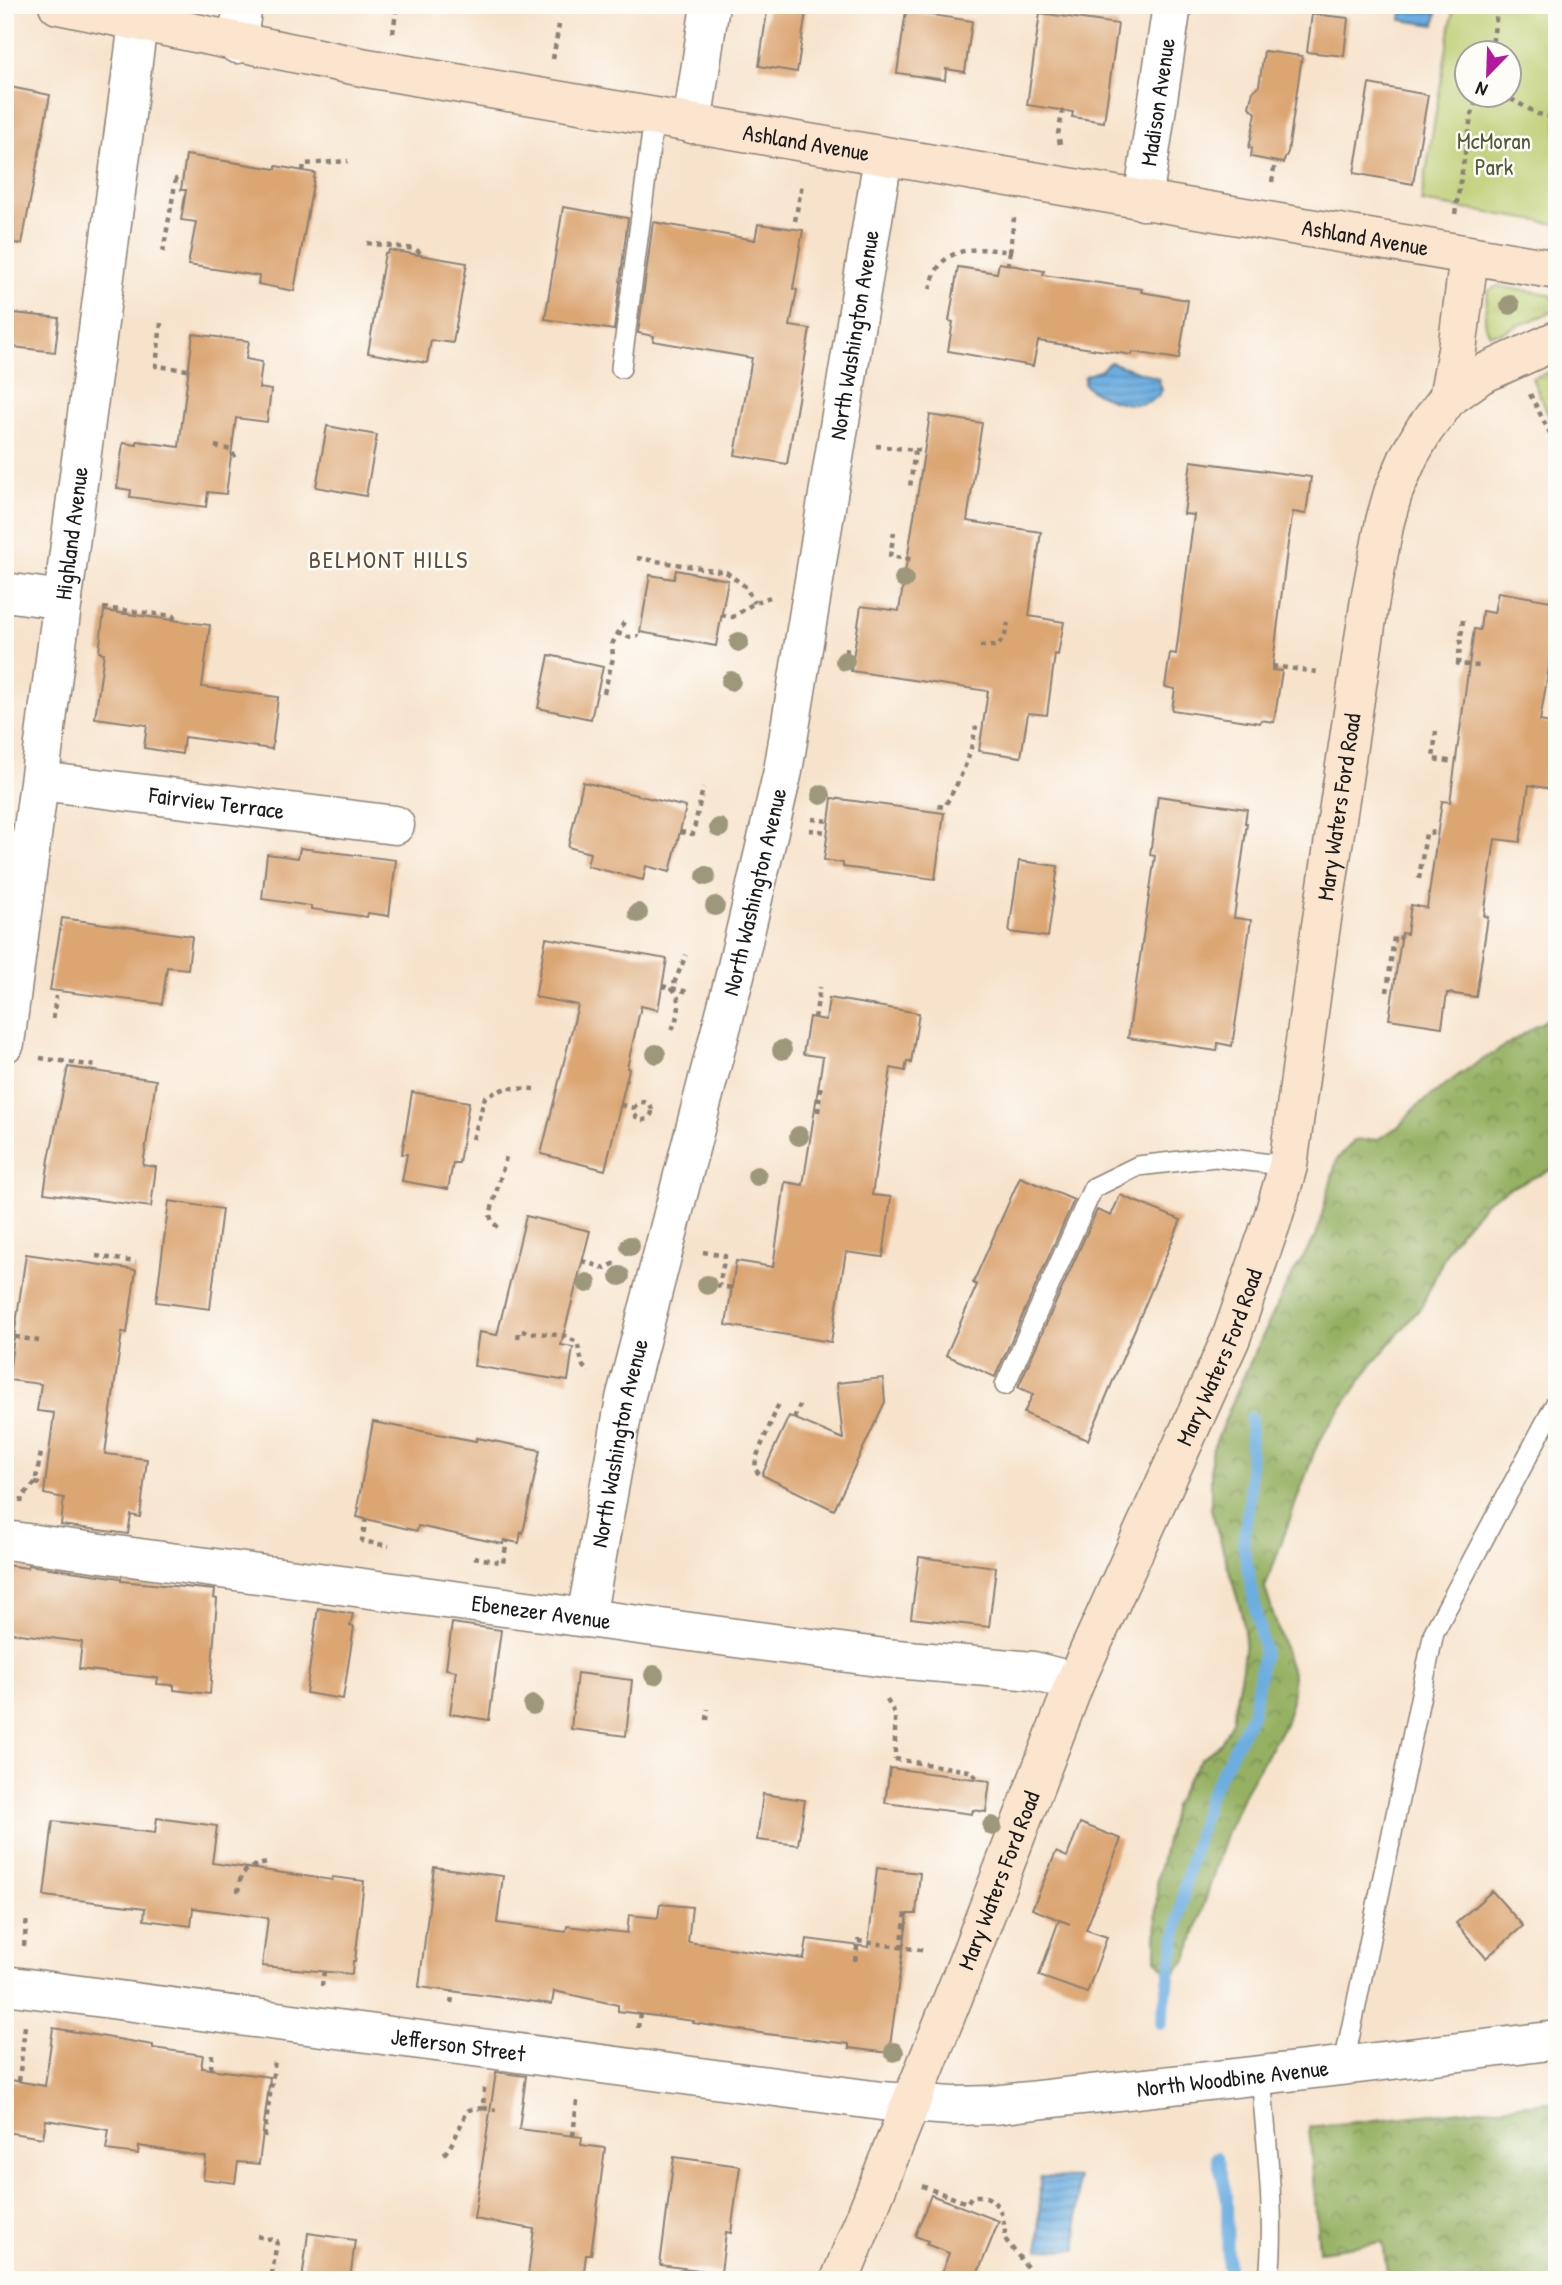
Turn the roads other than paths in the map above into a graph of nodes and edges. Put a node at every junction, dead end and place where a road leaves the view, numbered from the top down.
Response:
1 (58, 5) edge
2 (243, 5) edge
3 (710, 5) edge
4 (1172, 5) edge
5 (138, 23) junction
6 (237, 44) junction
7 (654, 117) junction
8 (692, 124) junction
9 (883, 157) junction
10 (1143, 201) junction
11 (1469, 256) junction
12 (1557, 270) edge
13 (1557, 340) edge
14 (621, 368) dead end
15 (1448, 398) junction
16 (5, 592) edge
17 (77, 603) junction
18 (40, 781) junction
19 (395, 825) dead end
20 (19, 1050) edge
21 (1288, 1166) junction
22 (1005, 1385) dead end
23 (1557, 1401) edge
24 (12, 1525) edge
25 (586, 1618) junction
26 (1075, 1682) junction
27 (14, 1971) edge
28 (1557, 2040) edge
29 (1343, 2068) junction
30 (1261, 2074) junction
31 (909, 2104) junction
32 (840, 2280) edge
33 (1269, 2280) edge

1 - 5 street, Ashland Avenue
2 - 6 street
3 - 8 street
4 - 10 street, Madison Avenue
5 - 6 street, Ashland Avenue
5 - 17 street, Highland Avenue
6 - 7 street, Ashland Avenue
7 - 8 street, Ashland Avenue
7 - 14 lane
8 - 9 street, Ashland Avenue
9 - 10 street, Ashland Avenue
9 - 25 street, North Washington Avenue
10 - 11 street, Ashland Avenue
11 - 12 street, Ashland Avenue
11 - 15 street, Mary Waters Ford Road
13 - 15 street, Mary Waters Ford Road
15 - 21 street, Mary Waters Ford Road
16 - 17 street
17 - 18 street, Highland Avenue
18 - 19 street, Fairview Terrace
18 - 20 street, Highland Avenue
21 - 22 lane
21 - 26 street, Mary Waters Ford Road
23 - 29 lane
24 - 25 street, Ebenezer Avenue
25 - 26 street, Ebenezer Avenue
26 - 31 street, Mary Waters Ford Road
27 - 31 street, Jefferson Street
28 - 29 street, North Woodbine Avenue
29 - 30 street, North Woodbine Avenue
30 - 31 street, North Woodbine Avenue
30 - 33 lane
31 - 32 street, Mary Waters Ford Road

